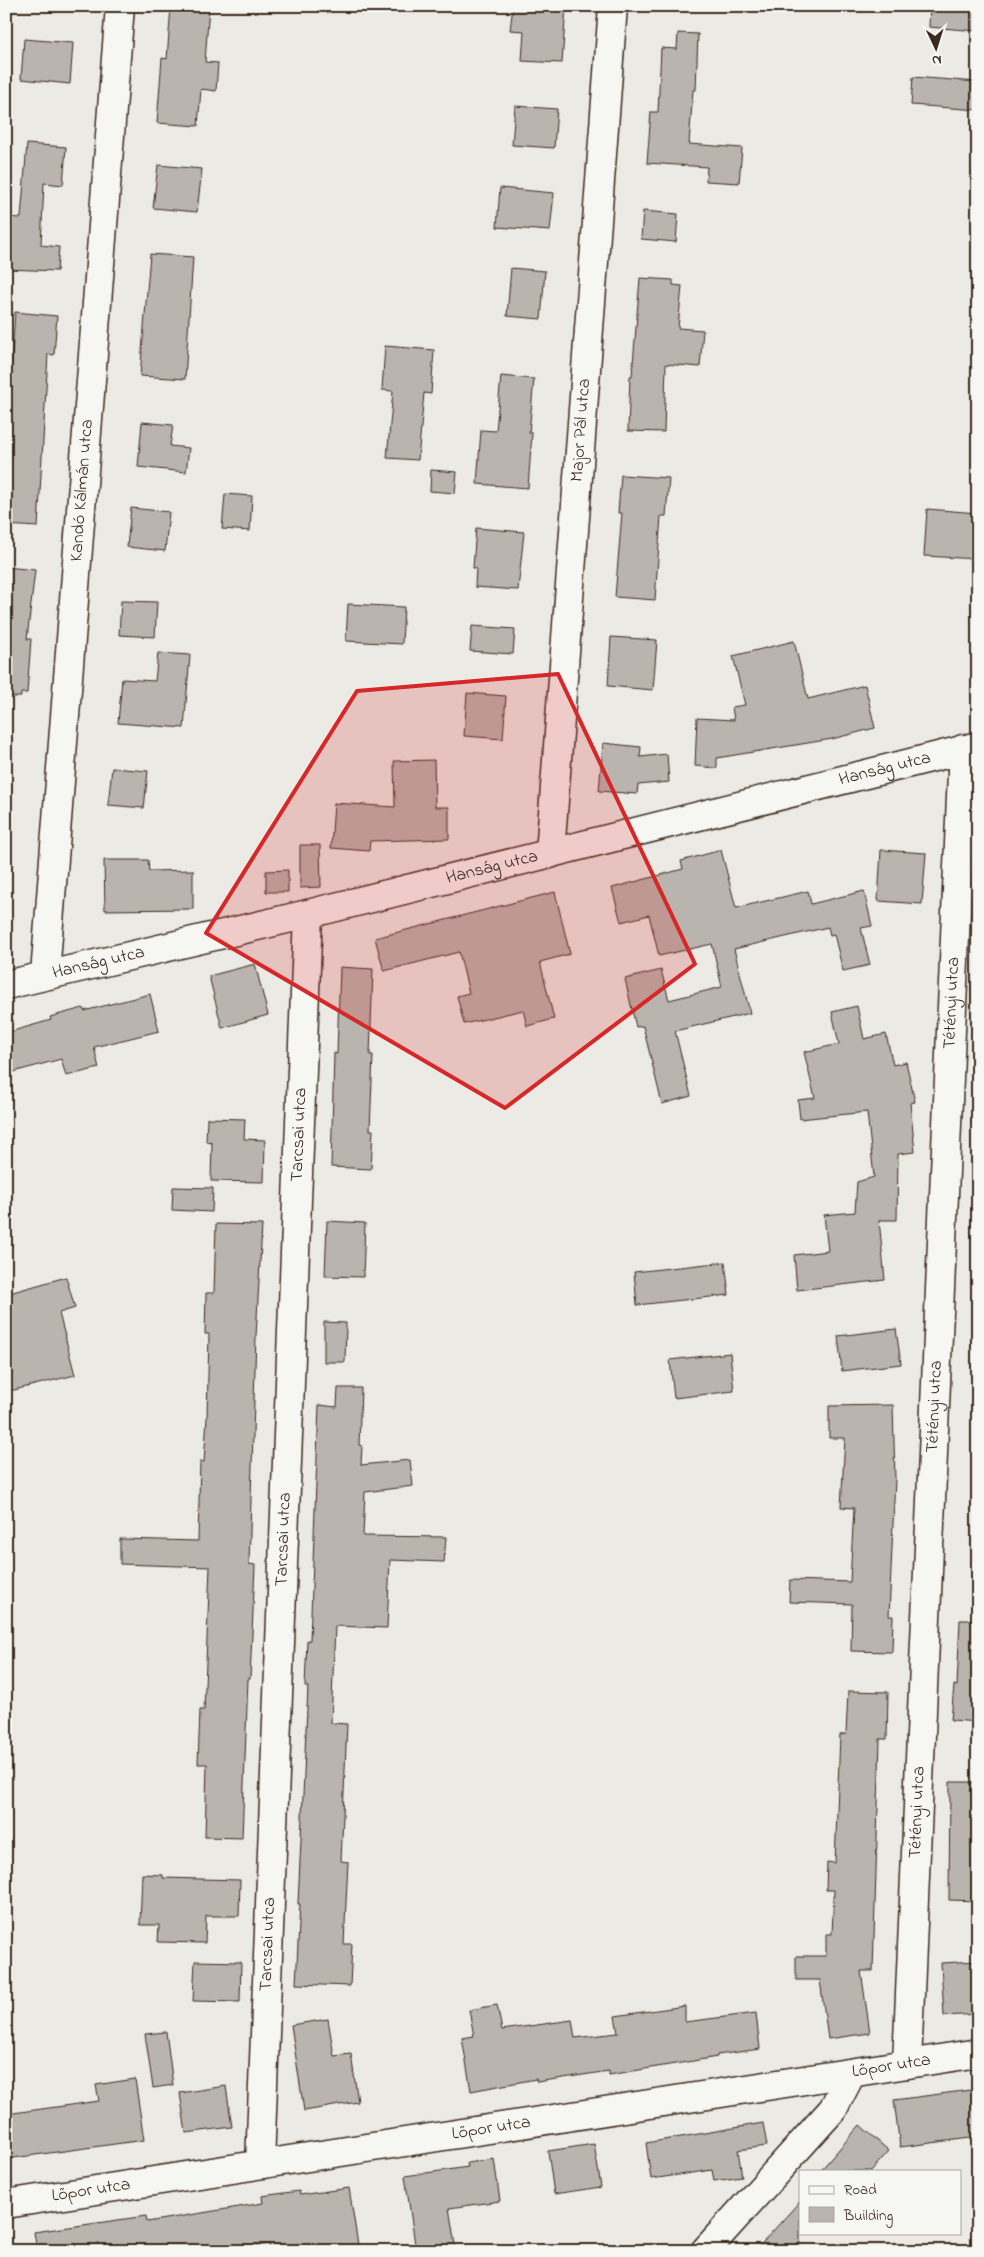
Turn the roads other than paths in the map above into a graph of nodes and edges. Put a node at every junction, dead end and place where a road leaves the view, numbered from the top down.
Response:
1 (120, 6) edge
2 (613, 6) edge
3 (970, 747) edge
4 (550, 854) junction
5 (308, 914) junction
6 (45, 975) junction
7 (6, 985) edge
8 (978, 2054) edge
9 (907, 2064) junction
10 (851, 2074) junction
11 (260, 2164) junction
12 (6, 2204) edge
13 (705, 2251) edge

1 - 6 street, Kandó Kálmán utca
2 - 4 street, Major Pál utca
3 - 4 street, Hanság utca
3 - 9 street, Tétényi utca
4 - 5 street, Hanság utca
5 - 6 street, Hanság utca
5 - 11 street, Tarcsai utca
6 - 7 street, Hanság utca
8 - 9 street, Lőpor utca
9 - 10 street, Lőpor utca
10 - 11 street, Lőpor utca
10 - 13 street
11 - 12 street, Lőpor utca

